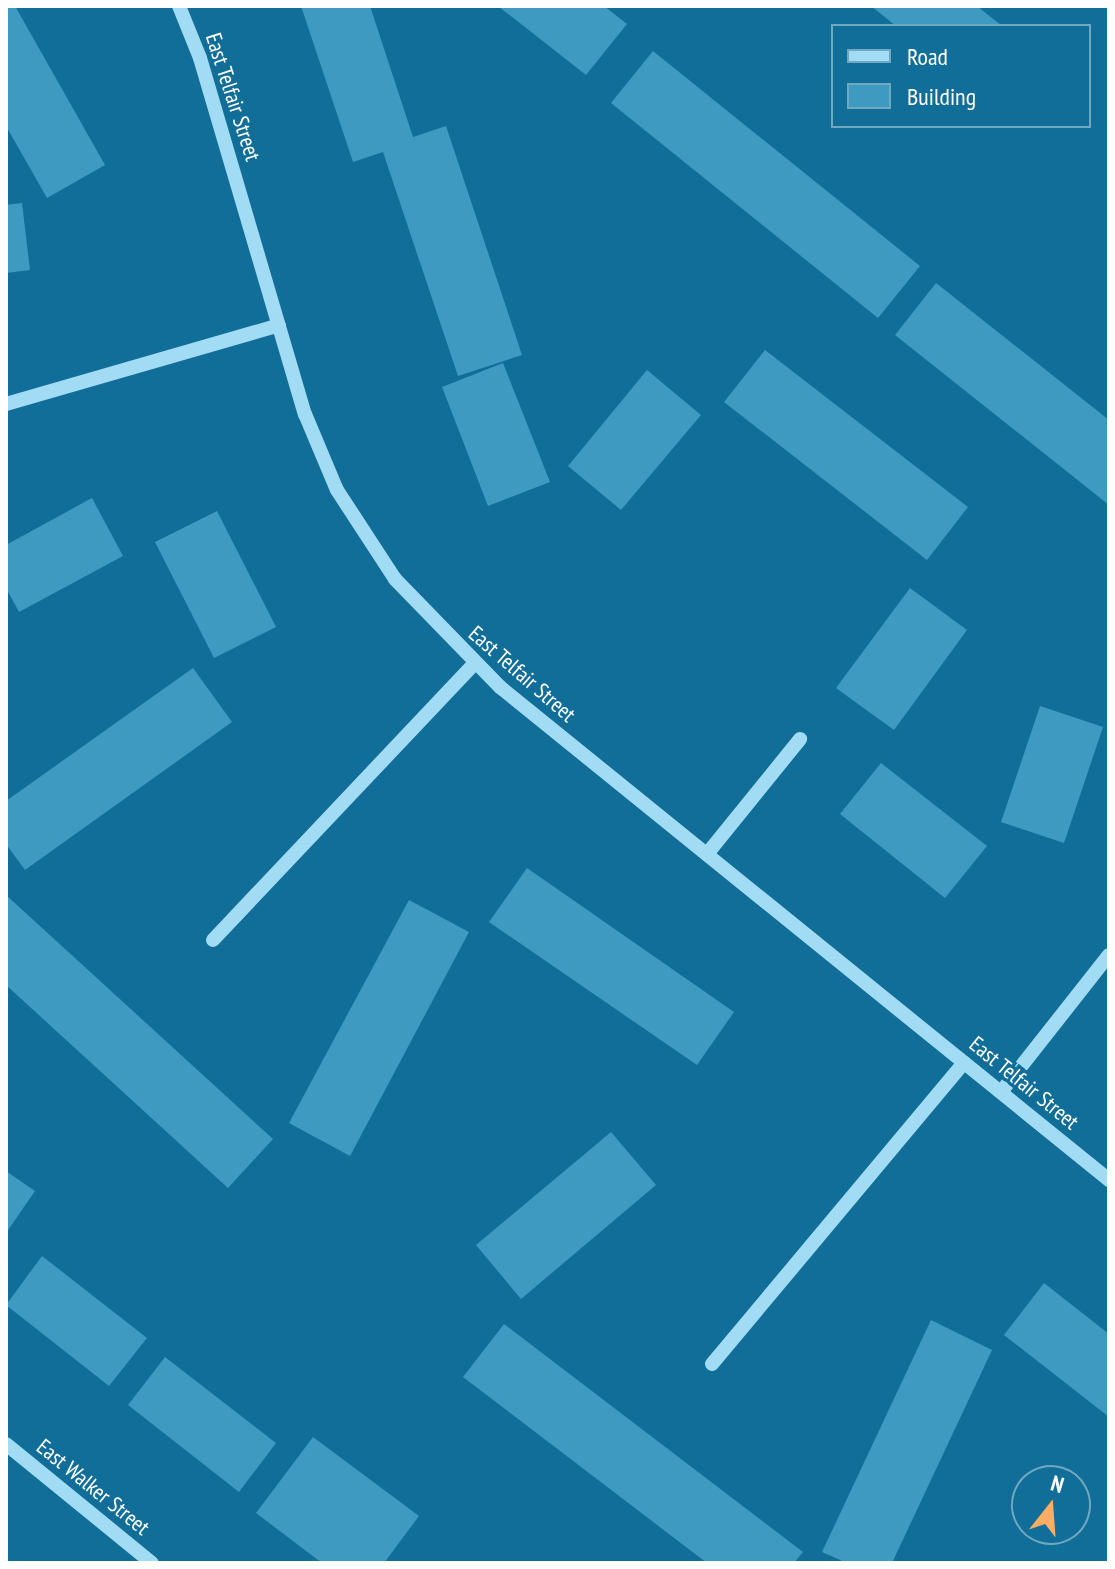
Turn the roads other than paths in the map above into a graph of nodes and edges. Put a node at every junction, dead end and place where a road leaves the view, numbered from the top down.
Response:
1 (179, 6) edge
2 (279, 325) junction
3 (6, 404) edge
4 (474, 664) junction
5 (800, 739) dead end
6 (707, 854) junction
7 (213, 940) dead end
8 (1109, 955) edge
9 (964, 1063) junction
10 (1001, 1092) junction
11 (1109, 1180) edge
12 (712, 1364) dead end
13 (6, 1444) edge
14 (152, 1563) edge

1 - 2 street, East Telfair Street
2 - 3 street
2 - 4 street, East Telfair Street
4 - 6 street, East Telfair Street
4 - 7 street
5 - 6 street
6 - 9 street, East Telfair Street
8 - 10 street
9 - 10 street, East Telfair Street
9 - 12 street
10 - 11 street, East Telfair Street
13 - 14 street, East Walker Street

